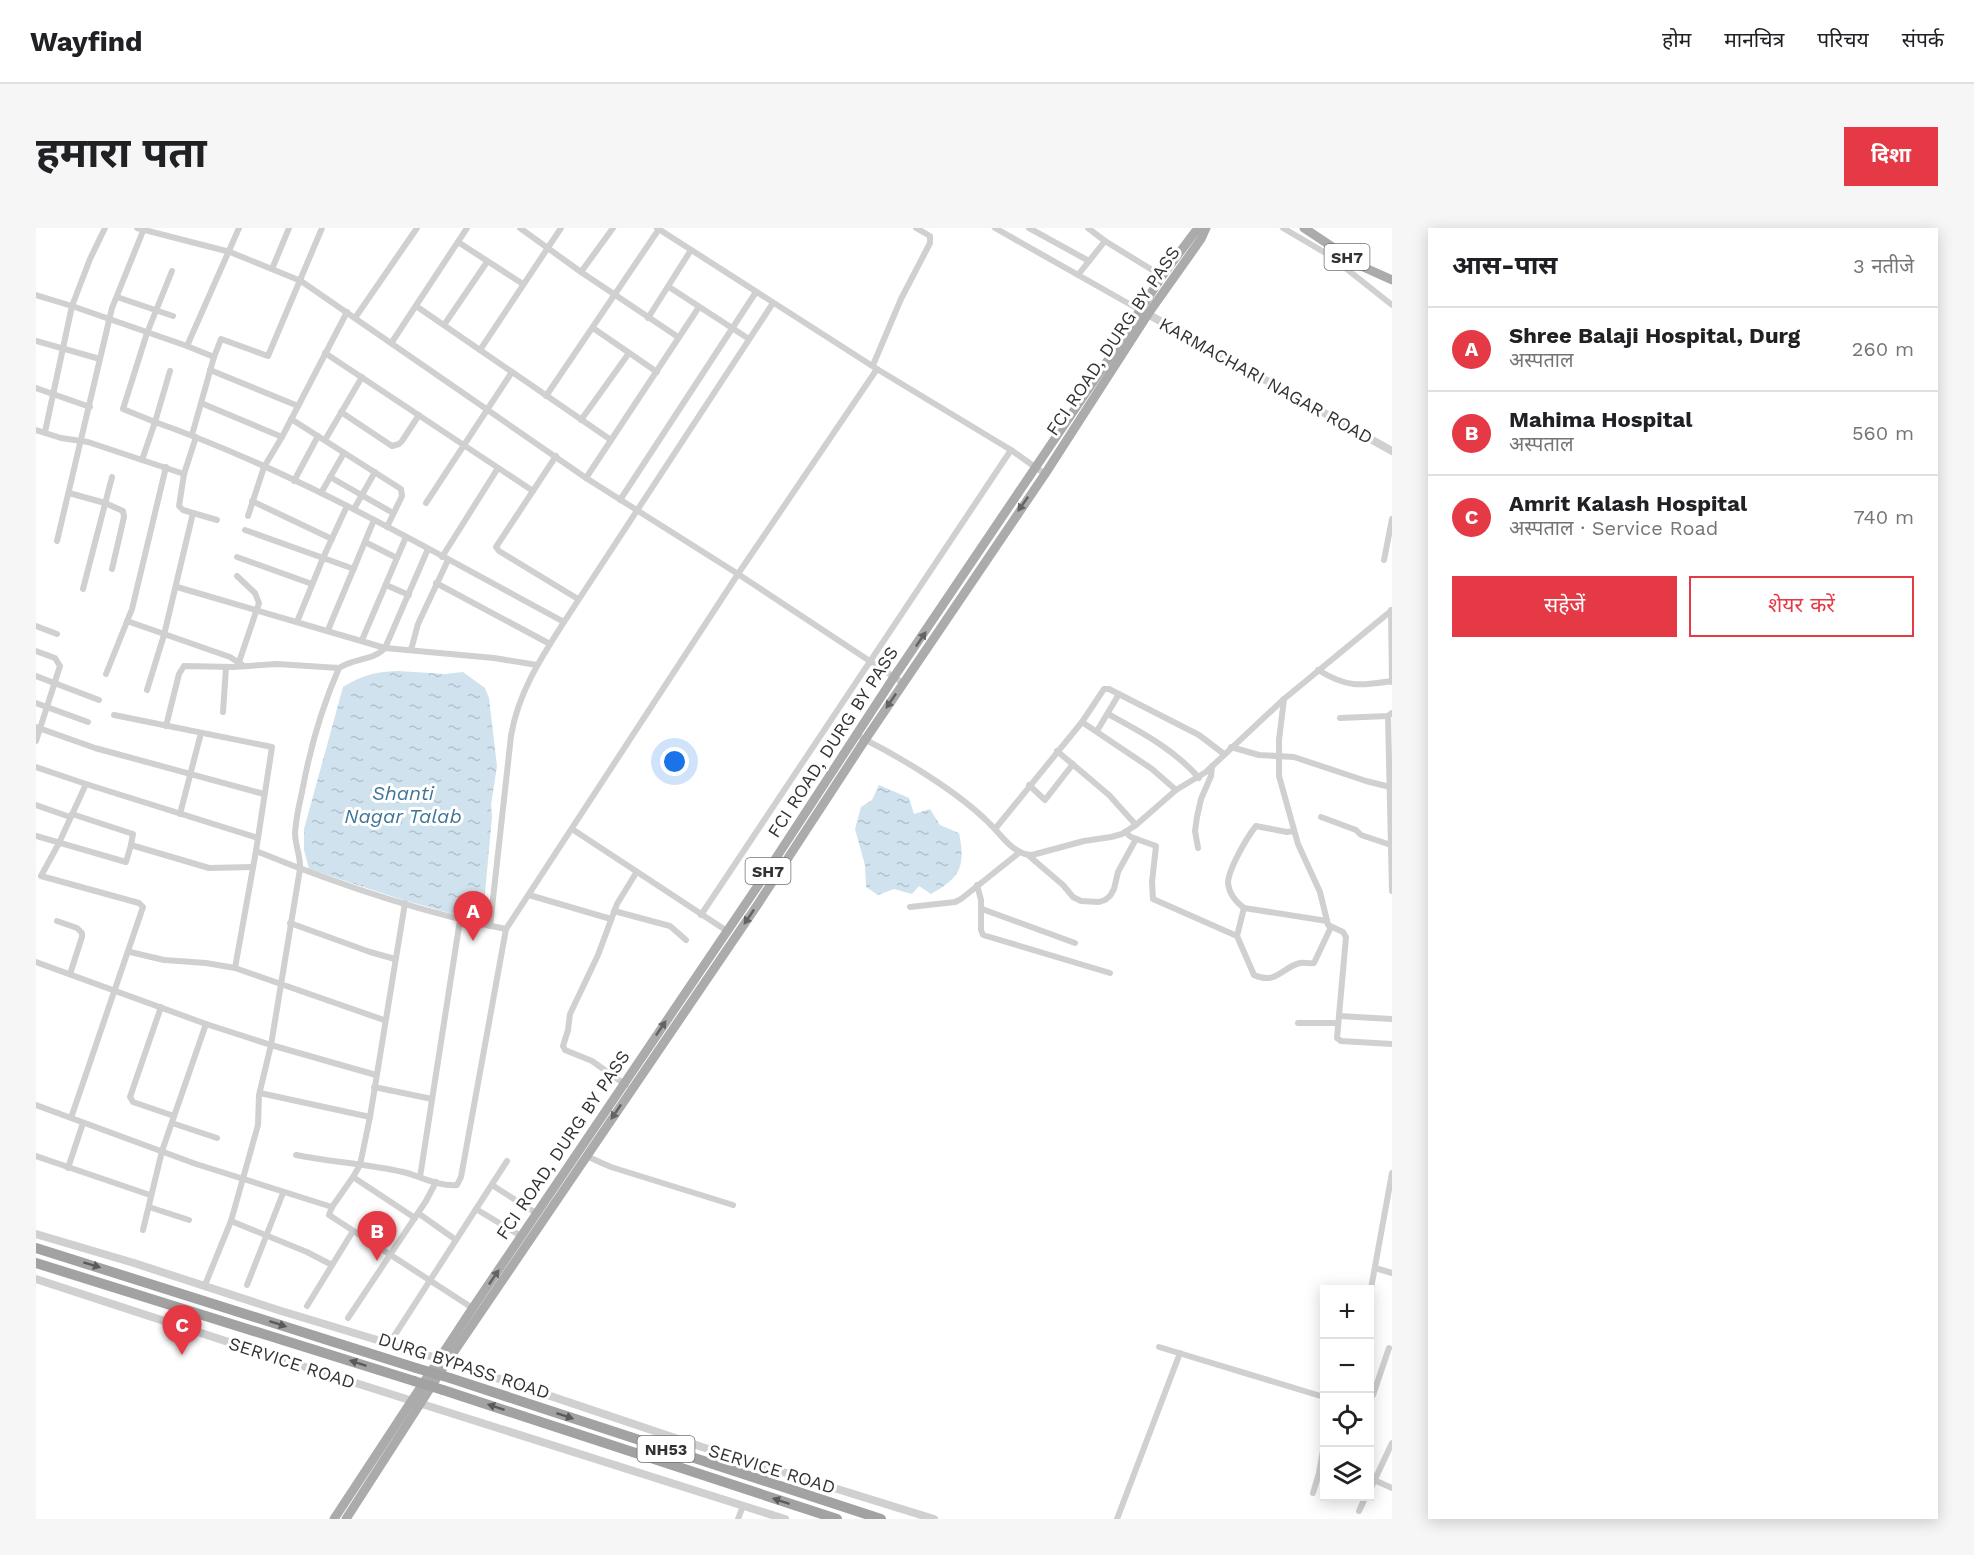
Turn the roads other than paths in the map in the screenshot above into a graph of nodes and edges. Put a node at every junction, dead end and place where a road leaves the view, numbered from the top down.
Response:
1 (105, 228) edge
2 (239, 228) edge
3 (289, 228) edge
4 (322, 228) edge
5 (417, 228) edge
6 (467, 228) edge
7 (520, 228) edge
8 (561, 228) edge
9 (613, 228) edge
10 (916, 228) edge
11 (995, 228) edge
12 (1029, 228) edge
13 (1088, 228) edge
14 (1205, 228) edge
15 (1283, 228) edge
16 (1304, 228) edge
17 (140, 229) edge
18 (658, 229) edge
19 (1106, 241) junction
20 (458, 242) junction
21 (548, 247) junction
22 (691, 250) junction
23 (230, 252) junction
24 (1089, 261) junction
25 (487, 262) junction
26 (272, 269) junction
27 (172, 271) dead end
28 (581, 272) junction
29 (1078, 275) junction
30 (1162, 276) junction
31 (1392, 280) edge
32 (301, 281) junction
33 (523, 284) junction
34 (669, 287) junction
35 (756, 292) junction
36 (615, 294) junction
37 (36, 296) edge
38 (117, 297) junction
39 (773, 303) junction
40 (1392, 305) edge
41 (72, 306) junction
42 (416, 306) junction
43 (699, 307) junction
44 (156, 311) junction
45 (347, 312) junction
46 (1144, 312) junction
47 (173, 316) dead end
48 (355, 318) junction
49 (648, 318) junction
50 (110, 319) junction
51 (444, 325) junction
52 (592, 328) junction
53 (733, 328) junction
54 (147, 333) junction
55 (678, 337) junction
56 (749, 339) junction
57 (36, 340) edge
58 (392, 342) junction
59 (187, 346) junction
60 (62, 348) junction
61 (480, 350) junction
62 (325, 353) junction
63 (629, 353) junction
64 (214, 357) junction
65 (100, 359) junction
66 (875, 367) junction
67 (210, 370) junction
68 (170, 371) dead end
69 (512, 372) junction
70 (657, 372) junction
71 (362, 377) junction
72 (36, 388) edge
73 (53, 394) junction
74 (546, 396) junction
75 (201, 403) junction
76 (298, 406) junction
77 (90, 407) junction
78 (487, 409) junction
79 (341, 412) junction
80 (419, 415) junction
81 (291, 420) junction
82 (581, 420) junction
83 (156, 422) junction
84 (36, 430) edge
85 (45, 432) junction
86 (194, 436) junction
87 (318, 436) junction
88 (282, 437) junction
89 (325, 440) junction
90 (611, 440) junction
91 (81, 441) junction
92 (463, 445) junction
93 (1011, 450) junction
94 (1392, 452) edge
95 (344, 453) junction
96 (556, 456) junction
97 (142, 460) junction
98 (166, 467) junction
99 (264, 467) junction
100 (498, 468) junction
101 (1036, 468) junction
102 (375, 472) junction
103 (184, 474) junction
104 (1045, 474) junction
105 (112, 477) dead end
106 (330, 477) junction
107 (586, 478) junction
108 (294, 481) junction
109 (533, 491) junction
110 (69, 493) junction
111 (321, 493) junction
112 (362, 495) junction
113 (620, 500) junction
114 (252, 501) junction
115 (105, 503) junction
116 (426, 503) dead end
117 (351, 507) junction
118 (637, 511) junction
119 (193, 513) junction
120 (393, 513) junction
121 (248, 516) dead end
122 (1392, 519) edge
123 (217, 520) dead end
124 (374, 520) junction
125 (387, 527) junction
126 (245, 530) dead end
127 (406, 537) junction
128 (332, 539) junction
129 (57, 541) dead end
130 (365, 542) junction
131 (1389, 544) edge
132 (428, 549) junction
133 (237, 557) dead end
134 (323, 558) junction
135 (397, 558) junction
136 (445, 558) junction
137 (1384, 560) dead end
138 (112, 569) dead end
139 (354, 569) junction
140 (738, 574) junction
141 (237, 576) dead end
142 (436, 583) junction
143 (312, 584) junction
144 (386, 585) junction
145 (177, 587) junction
146 (83, 590) dead end
147 (409, 596) junction
148 (578, 599) junction
149 (1391, 610) edge
150 (255, 611) junction
151 (128, 621) junction
152 (297, 621) junction
153 (564, 622) junction
154 (36, 626) edge
155 (328, 630) junction
156 (57, 634) dead end
157 (164, 635) junction
158 (362, 640) junction
159 (550, 644) junction
160 (385, 648) junction
161 (411, 650) junction
162 (36, 651) edge
163 (870, 661) junction
164 (242, 664) junction
165 (537, 665) junction
166 (226, 667) junction
167 (339, 668) junction
168 (1318, 670) junction
169 (106, 674) dead end
170 (36, 676) edge
171 (899, 680) junction
172 (1392, 681) edge
173 (54, 683) junction
174 (147, 690) dead end
175 (1119, 694) junction
176 (1284, 699) junction
177 (99, 700) dead end
178 (36, 703) edge
179 (46, 706) junction
180 (223, 712) dead end
181 (1108, 714) junction
182 (114, 715) dead end
183 (1390, 715) edge
184 (1340, 718) dead end
185 (88, 722) dead end
186 (1082, 722) junction
187 (166, 726) junction
188 (38, 728) edge
189 (1097, 732) junction
190 (201, 733) junction
191 (861, 738) junction
192 (36, 741) edge
193 (1231, 747) junction
194 (1057, 751) junction
195 (1224, 754) junction
196 (1278, 756) junction
197 (1074, 764) junction
198 (36, 766) edge
199 (1212, 766) junction
200 (190, 774) junction
201 (1197, 778) junction
202 (86, 784) junction
203 (1029, 785) junction
204 (1390, 787) junction
205 (1176, 790) junction
206 (1204, 791) junction
207 (264, 794) junction
208 (36, 805) edge
209 (180, 814) junction
210 (71, 816) junction
211 (1321, 817) dead end
212 (1136, 825) junction
213 (572, 829) junction
214 (995, 829) junction
215 (1294, 831) junction
216 (1125, 832) junction
217 (36, 836) edge
218 (258, 838) junction
219 (1136, 839) junction
220 (59, 843) junction
221 (131, 845) junction
222 (1391, 845) edge
223 (1198, 848) dead end
224 (256, 851) junction
225 (1020, 852) junction
226 (1028, 855) junction
227 (253, 867) junction
228 (300, 869) junction
229 (636, 873) junction
230 (38, 875) edge
231 (977, 885) junction
232 (1392, 891) edge
233 (528, 895) junction
234 (405, 903) junction
235 (910, 907) dead end
236 (1244, 908) junction
237 (982, 909) junction
238 (614, 911) junction
239 (701, 915) junction
240 (611, 919) junction
241 (460, 920) junction
242 (57, 921) dead end
243 (290, 923) junction
244 (1329, 924) junction
245 (490, 926) junction
246 (506, 929) junction
247 (727, 931) junction
248 (1237, 936) junction
249 (686, 940) dead end
250 (1076, 944) dead end
251 (129, 952) junction
252 (395, 959) junction
253 (36, 962) edge
254 (235, 968) junction
255 (1110, 973) dead end
256 (70, 974) junction
257 (282, 984) junction
258 (115, 990) junction
259 (161, 1007) junction
260 (1392, 1019) edge
261 (384, 1020) junction
262 (1338, 1020) junction
263 (1298, 1023) dead end
264 (206, 1024) junction
265 (1392, 1044) edge
266 (270, 1045) junction
267 (376, 1075) junction
268 (628, 1086) junction
269 (374, 1087) junction
270 (260, 1093) junction
271 (432, 1099) junction
272 (36, 1105) edge
273 (370, 1117) junction
274 (71, 1118) junction
275 (173, 1120) junction
276 (83, 1123) junction
277 (216, 1138) dead end
278 (162, 1151) junction
279 (296, 1155) dead end
280 (36, 1156) edge
281 (586, 1156) junction
282 (507, 1161) dead end
283 (360, 1165) junction
284 (68, 1168) junction
285 (1392, 1173) edge
286 (353, 1177) junction
287 (420, 1177) junction
288 (244, 1180) junction
289 (436, 1182) junction
290 (492, 1185) junction
291 (283, 1192) junction
292 (150, 1195) junction
293 (733, 1205) dead end
294 (148, 1207) junction
295 (332, 1207) junction
296 (477, 1209) junction
297 (536, 1213) junction
298 (1389, 1213) edge
299 (416, 1216) junction
300 (189, 1220) dead end
301 (231, 1221) junction
302 (143, 1230) dead end
303 (353, 1231) junction
304 (36, 1234) edge
305 (266, 1236) junction
306 (522, 1236) junction
307 (456, 1240) junction
308 (36, 1248) edge
309 (391, 1254) junction
310 (36, 1263) edge
311 (332, 1265) junction
312 (1375, 1268) junction
313 (1392, 1273) edge
314 (36, 1279) edge
315 (430, 1280) junction
316 (205, 1285) junction
317 (247, 1285) dead end
318 (1372, 1285) edge
319 (307, 1306) dead end
320 (476, 1311) junction
321 (348, 1318) dead end
322 (388, 1344) junction
323 (1159, 1347) dead end
324 (1389, 1348) dead end
325 (1180, 1353) junction
326 (444, 1361) junction
327 (1374, 1393) edge
328 (1320, 1396) edge
329 (417, 1402) junction
330 (1392, 1443) edge
331 (1324, 1447) edge
332 (1374, 1480) joint
333 (1392, 1488) edge
334 (1313, 1493) dead end
335 (356, 1496) junction
336 (1364, 1501) edge
337 (743, 1506) junction
338 (1359, 1511) dead end
339 (334, 1519) edge
340 (346, 1519) edge
341 (738, 1519) edge
342 (785, 1519) edge
343 (837, 1519) edge
344 (881, 1519) edge
345 (934, 1519) edge
346 (1117, 1519) edge

1 - 41 street
2 - 23 street
3 - 26 street
4 - 32 street
5 - 48 street
6 - 20 street
7 - 21 street
8 - 21 street
9 - 28 street
10 - 66 street
11 - 29 street
12 - 24 street
13 - 19 street
14 - 30 main road, FCI ROAD, DURG BY PASS / SH7
14 - 46 main road, FCI ROAD, DURG BY PASS / SH7
15 - 40 street
16 - 31 main road, SH7
17 - 23 street
17 - 38 street
18 - 22 street
18 - 36 street
19 - 24 street
19 - 30 street
20 - 25 street
20 - 42 street
21 - 28 street
21 - 33 street
22 - 34 street
22 - 35 street
23 - 26 street
23 - 59 street
24 - 29 street
25 - 33 street
25 - 51 street
26 - 32 street
27 - 44 street
28 - 36 street
29 - 46 street
30 - 46 main road, FCI ROAD, DURG BY PASS / SH7
32 - 45 street
32 - 64 street
33 - 61 street
34 - 43 street
34 - 49 street
35 - 39 street
35 - 53 street
36 - 49 street
36 - 52 street
37 - 41 street
38 - 44 street
38 - 50 street
39 - 56 street
39 - 66 street
41 - 50 street
41 - 60 street
42 - 51 street
42 - 58 street
43 - 53 street
43 - 55 street
44 - 47 street
44 - 54 street
45 - 48 street
45 - 62 street
46 - 94 street, KARMACHARI NAGAR ROAD
46 - 101 main road, FCI ROAD, DURG BY PASS / SH7
46 - 104 main road, FCI ROAD, DURG BY PASS / SH7
48 - 58 street
49 - 55 street
50 - 54 street
50 - 65 street
51 - 61 street
52 - 63 street
52 - 74 street
53 - 56 street
53 - 113 street
54 - 59 street
54 - 83 street
55 - 70 street
56 - 118 street
57 - 60 street
58 - 78 street
59 - 64 street
60 - 65 street
60 - 73 street
61 - 69 street
62 - 71 street
62 - 76 street
63 - 70 street
63 - 82 street
64 - 67 street
65 - 77 street
66 - 93 street
66 - 140 street
67 - 75 street
67 - 76 street
68 - 83 street
69 - 74 street
69 - 78 street
70 - 90 street
71 - 79 street
71 - 80 street
72 - 73 street
73 - 77 street
73 - 85 street
74 - 82 street
75 - 86 street
75 - 88 street
76 - 81 street
77 - 91 street
78 - 92 street
78 - 96 street
79 - 80 street
79 - 89 street
80 - 92 street
81 - 87 street
81 - 88 street
82 - 90 street
83 - 86 street
83 - 97 street
84 - 85 street
85 - 91 street
86 - 99 street
86 - 103 street
87 - 89 street
87 - 108 street
88 - 99 street
89 - 95 street
90 - 107 street
91 - 97 street
91 - 110 street
92 - 100 street
92 - 116 street
93 - 101 street
93 - 163 street
95 - 102 street
95 - 106 street
96 - 107 street
96 - 109 street
97 - 98 street
98 - 103 street
98 - 151 street
99 - 108 street
99 - 114 street
100 - 109 street
100 - 136 street
101 - 104 street
171 -> 101 main road, FCI ROAD, DURG BY PASS / SH7
102 - 112 street
102 - 120 street
103 - 119 street
104 -> 171 main road, FCI ROAD, DURG BY PASS / SH7
105 - 115 street
106 - 111 street
106 - 112 street
107 - 113 street
108 - 111 street
109 - 148 street
110 - 115 street
110 - 129 street
111 - 117 street
112 - 117 street
112 - 120 street
113 - 118 street
114 - 121 street
114 - 128 street
115 - 138 street
115 - 146 street
117 - 124 street
117 - 128 street
118 - 140 street
118 - 148 street
119 - 123 street
119 - 145 street
120 - 125 street
122 - 131 street
124 - 125 street
124 - 130 street
125 - 127 street
126 - 134 street
127 - 132 street
127 - 135 street
128 - 134 street
130 - 135 street
130 - 139 street
131 - 137 street
132 - 136 street
132 - 147 street
133 - 143 street
134 - 139 street
134 - 143 street
135 - 144 street
136 - 142 street
136 - 153 street
139 - 155 street
140 - 163 street
140 - 213 street
141 - 150 street
142 - 159 street
142 - 161 street
143 - 152 street
144 - 147 street
144 - 158 street
145 - 150 street
145 - 157 street
147 - 160 street
148 - 153 street
149 - 168 street
149 - 172 street
150 - 152 street
150 - 164 street
151 - 157 street
151 - 169 street
152 - 155 street
153 - 159 street
154 - 156 street
155 - 158 street
157 - 164 street
157 - 174 street
158 - 160 street
159 - 165 street
160 - 161 street
160 - 167 street
161 - 165 street
162 - 173 street
163 - 171 street
163 - 239 street
164 - 166 street
164 - 167 street
165 - 245 street
166 - 180 street
166 - 187 street
167 - 228 street
168 - 172 street
168 - 176 street
170 - 173 street
171 - 191 main road, FCI ROAD, DURG BY PASS / SH7
173 - 177 street
173 - 179 street
175 - 181 street
175 - 186 street
175 - 195 street
176 - 193 street
176 - 196 street
178 - 179 street
179 - 185 street
179 - 188 street
181 - 189 street
181 - 201 street
182 - 187 street
183 - 184 street
183 - 204 street
186 - 189 street
186 - 194 street
187 - 190 street
188 - 192 street
188 - 200 street
189 - 205 street
190 - 200 street
190 - 207 street
191 - 214 street
191 - 247 main road, FCI ROAD, DURG BY PASS / SH7
191 -> 268 main road, FCI ROAD, DURG BY PASS / SH7
193 - 195 street
193 - 196 street
194 - 197 street
194 - 203 street
195 - 199 street
196 - 204 street
196 - 215 street
197 - 203 street
197 - 212 street
198 - 202 street
199 - 201 street
199 - 206 street
200 - 207 street
200 - 209 street
201 - 205 street
201 - 206 street
202 - 209 street
202 - 210 street
203 - 214 street
204 - 222 street
205 - 212 street
206 - 223 street
207 - 218 street
208 - 210 street
209 - 218 street
210 - 220 street
210 - 221 street
211 - 222 street
212 - 216 street
213 - 229 street
213 - 233 street
214 - 225 street
215 - 236 street
215 - 244 street
216 - 219 street
216 - 226 street
217 - 220 street
218 - 224 street
219 - 226 street
219 - 248 street
220 - 221 street
220 - 230 street
221 - 227 street
222 - 232 street
224 - 227 street
224 - 228 street
225 - 226 street
225 - 231 street
227 - 254 street
228 - 234 street
228 - 243 street
229 - 238 street
229 - 239 street
230 - 251 street
231 - 235 street
231 - 237 street
233 - 240 street
233 - 246 street
234 - 241 street
234 - 252 street
236 - 244 street
236 - 248 street
237 - 250 street
237 - 255 street
238 - 240 street
238 - 249 street
239 - 247 street
240 - 268 street
241 - 245 street
241 - 271 street
242 - 256 street
243 - 252 street
243 - 257 street
244 - 248 street
244 - 262 street
245 - 246 street
246 - 289 street
268 -> 247 main road, FCI ROAD, DURG BY PASS / SH7
251 - 254 street
251 - 258 street
252 - 261 street
253 - 256 street
254 - 257 street
256 - 258 street
257 - 261 street
257 - 266 street
258 - 259 street
258 - 274 street
259 - 264 street
259 - 275 street
260 - 262 street
261 - 267 street
262 - 263 street
262 - 265 street
264 - 266 street
264 - 275 street
266 - 267 street
266 - 270 street
267 - 269 street
268 -> 281 main road, FCI ROAD, DURG BY PASS / SH7
268 - 297 main road, FCI ROAD, DURG BY PASS / SH7
269 - 271 street
269 - 273 street
270 - 273 street
270 - 288 street
271 - 287 street
272 - 274 street
273 - 283 street
274 - 276 street
275 - 277 street
275 - 278 street
276 - 278 street
276 - 284 street
278 - 288 street
278 - 292 street
279 - 283 street
280 - 284 street
281 - 293 street
281 - 320 main road, FCI ROAD, DURG BY PASS / SH7
282 - 290 street
283 - 286 street
283 - 287 street
284 - 292 street
285 - 298 street
286 - 295 street
286 - 299 street
287 - 289 street
288 - 291 street
288 - 301 street
289 - 299 street
290 - 296 street
290 - 297 street
291 - 295 street
291 - 305 street
292 - 294 street
294 - 300 street
294 - 302 street
295 - 303 street
296 - 306 street
296 - 307 street
297 - 306 main road, FCI ROAD, DURG BY PASS / SH7
298 - 312 street
299 - 307 street
299 - 309 street
301 - 305 street
301 - 316 street
303 - 309 street
303 - 311 street
304 - 316 street, SERVICE ROAD
305 - 311 street
305 - 317 street
320 -> 306 main road, FCI ROAD, DURG BY PASS / SH7
307 - 315 street
308 -> 344 highway, DURG BYPASS ROAD / NH53, bridge
309 - 315 street
309 - 321 street
343 -> 310 highway, DURG BYPASS ROAD / NH53, bridge
311 - 319 street
312 - 313 street
312 - 318 street
314 - 329 street, SERVICE ROAD
315 - 320 street
315 - 322 street
316 - 322 street, SERVICE ROAD
320 - 326 main road, FCI ROAD, DURG BY PASS / SH7
322 - 326 street, SERVICE ROAD
323 - 325 street
324 - 327 street
325 - 328 street
325 - 346 street
326 - 329 main road, FCI ROAD, DURG BY PASS / SH7
326 - 345 street, SERVICE ROAD
329 - 335 main road, FCI ROAD, DURG BY PASS / SH7
329 - 337 street, SERVICE ROAD
330 - 332 street
331 - 334 street
332 - 333 street
335 - 339 main road, FCI ROAD, DURG BY PASS / SH7
335 - 340 main road, FCI ROAD, DURG BY PASS / SH7
336 - 338 street
337 - 341 street
337 - 342 street, SERVICE ROAD

